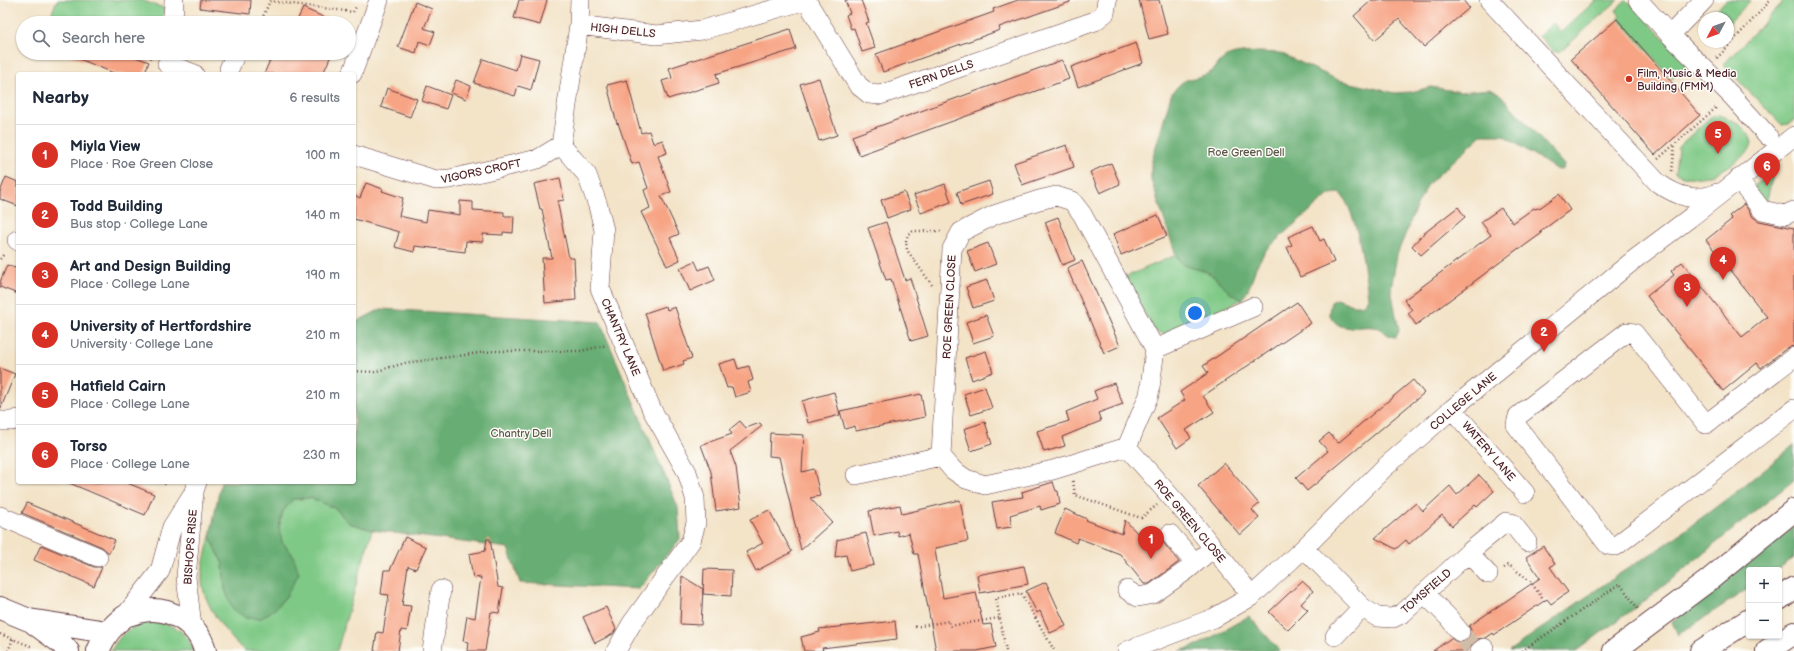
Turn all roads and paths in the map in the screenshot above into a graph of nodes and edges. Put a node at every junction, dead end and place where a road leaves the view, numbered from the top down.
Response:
1 (174, 0) edge
2 (294, 0) edge
3 (379, 0) edge
4 (580, 0) edge
5 (806, 0) edge
6 (1107, 0) edge
7 (1489, 0) edge
8 (1638, 0) edge
9 (1704, 0) edge
10 (1771, 0) edge
11 (293, 4) junction
12 (357, 6) dead end
13 (175, 16) edge
14 (263, 16) edge
15 (579, 25) junction
16 (1670, 35) junction
17 (167, 64) edge
18 (1706, 70) junction
19 (189, 72) edge
20 (353, 72) edge
21 (1731, 95) junction
22 (1768, 136) dead end
23 (1794, 136) edge
24 (1675, 144) junction
25 (561, 146) junction
26 (356, 156) edge
27 (1645, 170) junction
28 (1672, 175) dead end
29 (1732, 184) junction
30 (1794, 211) edge
31 (961, 232) junction
32 (948, 307) junction
33 (1253, 308) dead end
34 (609, 344) dead end
35 (1155, 348) junction
36 (1794, 357) edge
37 (356, 371) edge
38 (1452, 409) junction
39 (1794, 409) edge
40 (16, 419) edge
41 (0, 421) edge
42 (1127, 446) junction
43 (941, 456) junction
44 (1071, 464) junction
45 (856, 475) dead end
46 (196, 486) edge
47 (1525, 492) dead end
48 (1169, 495) junction
49 (1794, 510) edge
50 (4, 517) edge
51 (1170, 534) dead end
52 (1527, 542) dead end
53 (1213, 548) junction
54 (1304, 548) junction
55 (1468, 553) junction
56 (98, 557) dead end
57 (1195, 564) junction
58 (1488, 574) joint
59 (1794, 588) edge
60 (441, 590) dead end
61 (1127, 590) dead end
62 (1424, 593) junction
63 (1252, 596) junction
64 (1782, 597) edge
65 (1545, 602) dead end
66 (1362, 607) junction
67 (0, 608) edge
68 (1638, 609) dead end
69 (125, 616) junction
70 (999, 618) junction
71 (29, 620) junction
72 (1746, 622) edge
73 (915, 627) dead end
74 (1460, 632) tunnel mouth
75 (1794, 633) edge
76 (0, 634) edge
77 (1335, 636) dead end
78 (13, 639) junction
79 (103, 641) edge
80 (203, 642) edge
81 (37, 649) dead end
82 (1054, 650) edge
83 (8, 651) edge
84 (68, 651) edge
85 (432, 651) edge
86 (616, 651) edge
87 (1006, 651) edge
88 (1127, 651) edge
89 (1522, 651) edge
90 (1614, 651) edge
91 (1700, 651) edge
92 (1767, 651) edge

1 - 13 street
2 - 11 path
3 - 20 street
4 - 15 street
5 - 6 street, FERN DELLS
5 - 15 street, HIGH DELLS
7 - 27 street
8 - 16 street
9 - 16 street
10 - 18 path
11 - 12 path
11 - 14 path
15 - 25 street
16 - 18 street
17 - 19 street
18 - 21 street
21 - 22 street
21 - 24 path
23 - 29 street, COLLEGE LANE
24 - 27 path
24 - 28 path
25 - 26 street, VIGORS CROFT
25 - 86 street, CHANTRY LANE
27 - 29 street
29 - 30 street
29 - 38 street, COLLEGE LANE
31 - 32 street, ROE GREEN CLOSE
31 - 32 path
31 - 35 street
32 - 43 street, ROE GREEN CLOSE
33 - 35 street
34 - 37 path
35 - 42 street
36 - 39 street
38 - 47 street, WATERY LANE
38 - 54 street, COLLEGE LANE
40 - 41 street
42 - 44 street
42 - 48 street, ROE GREEN CLOSE
43 - 44 street
43 - 45 street
44 - 48 path
46 - 69 street, BISHOPS RISE
46 - 80 street, BISHOPS RISE
48 - 53 street, ROE GREEN CLOSE
49 - 90 main road
50 - 56 street
51 - 57 street
52 - 55 street, TOMSFIELD
53 - 57 street
53 - 63 street, ROE GREEN CLOSE
54 - 63 street, COLLEGE LANE
54 - 66 street, TOMSFIELD
55 - 58 street
55 - 62 street, TOMSFIELD
57 - 61 street
58 - 65 path
59 - 64 main road
60 - 85 street
62 - 66 street, TOMSFIELD
62 - 74 street
63 - 88 street, COLLEGE LANE
66 - 77 street
67 - 71 main road
68 - 89 path
69 - 79 main road
69 - 80 main road
70 - 73 path
70 - 82 path
70 - 87 path
71 - 79 main road
71 - 84 main road
72 - 91 main road
75 - 92 main road
76 - 78 path
78 - 81 path
78 - 83 path

